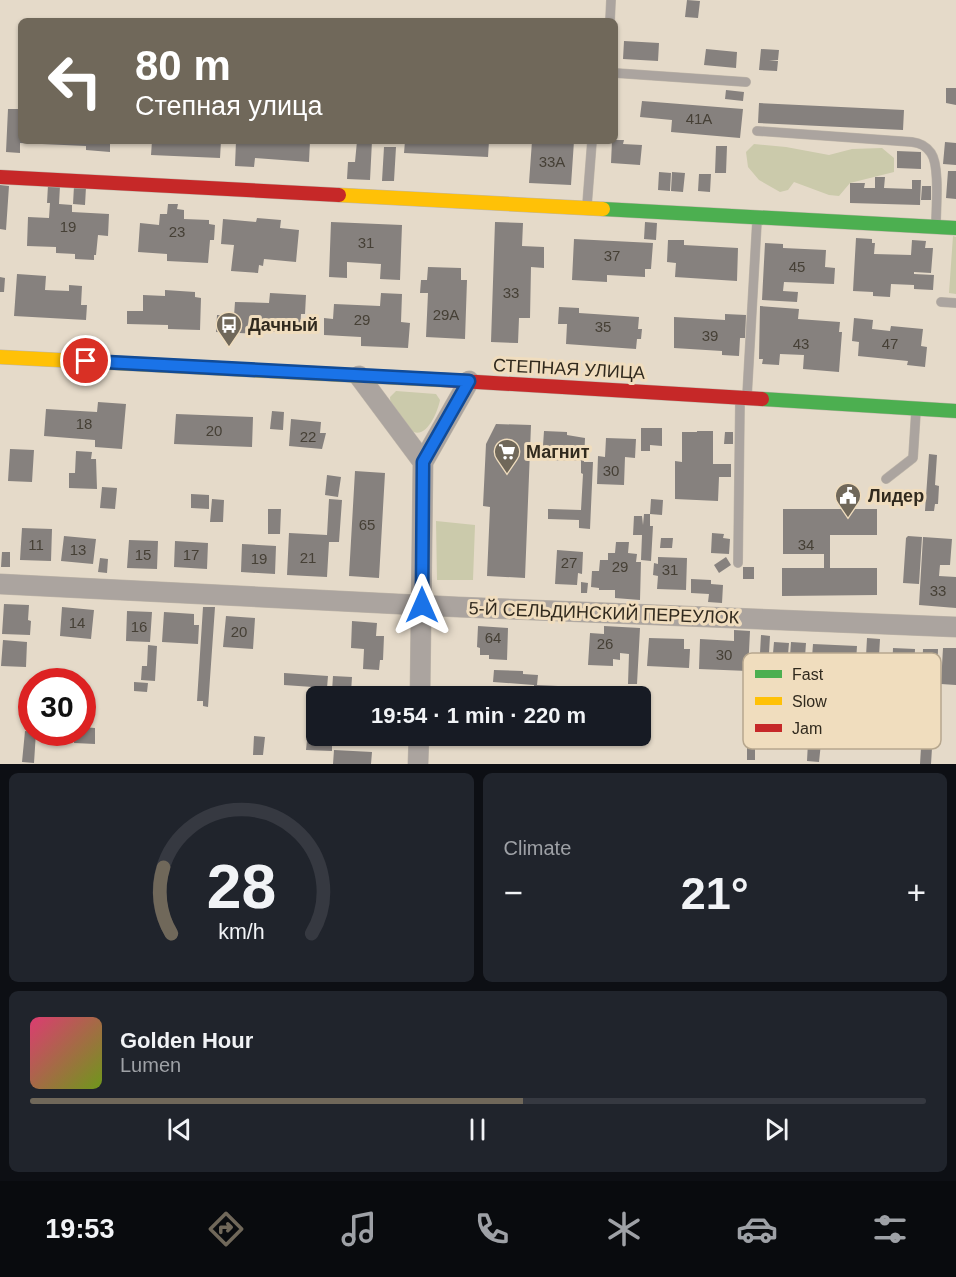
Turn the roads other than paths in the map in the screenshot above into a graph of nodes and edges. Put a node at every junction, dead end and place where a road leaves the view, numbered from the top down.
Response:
1 (611, 0) edge
2 (610, 18) edge
3 (618, 73) edge
4 (746, 82) dead end
5 (757, 131) dead end
6 (592, 144) edge
7 (0, 177) edge
8 (587, 207) junction
9 (757, 217) junction
10 (936, 227) junction
11 (956, 228) edge
12 (941, 302) dead end
13 (956, 303) edge
14 (0, 357) edge
15 (359, 375) junction
16 (469, 381) junction
17 (744, 398) junction
18 (916, 409) junction
19 (956, 411) edge
20 (423, 462) junction
21 (886, 478) dead end
22 (738, 563) dead end
23 (0, 584) edge
24 (422, 605) junction
25 (956, 627) edge
26 (420, 686) edge
27 (419, 746) edge
28 (418, 764) edge

1 - 2 lane
3 - 4 lane
5 - 10 lane
6 - 8 lane
7 - 8 street
8 - 9 street
9 - 10 street
9 - 17 lane
10 - 11 street
12 - 13 lane
14 - 15 street, СТЕПНАЯ УЛИЦА
15 - 16 street, СТЕПНАЯ УЛИЦА
15 - 20 street
16 - 17 street, СТЕПНАЯ УЛИЦА
16 - 20 street
17 - 18 street, СТЕПНАЯ УЛИЦА
17 - 22 lane
18 - 19 street, СТЕПНАЯ УЛИЦА
18 - 21 lane
20 - 24 street
23 - 24 street, 5-Й СЕЛЬДИНСКИЙ ПЕРЕУЛОК
24 - 25 street, 5-Й СЕЛЬДИНСКИЙ ПЕРЕУЛОК
24 - 26 street
27 - 28 street

